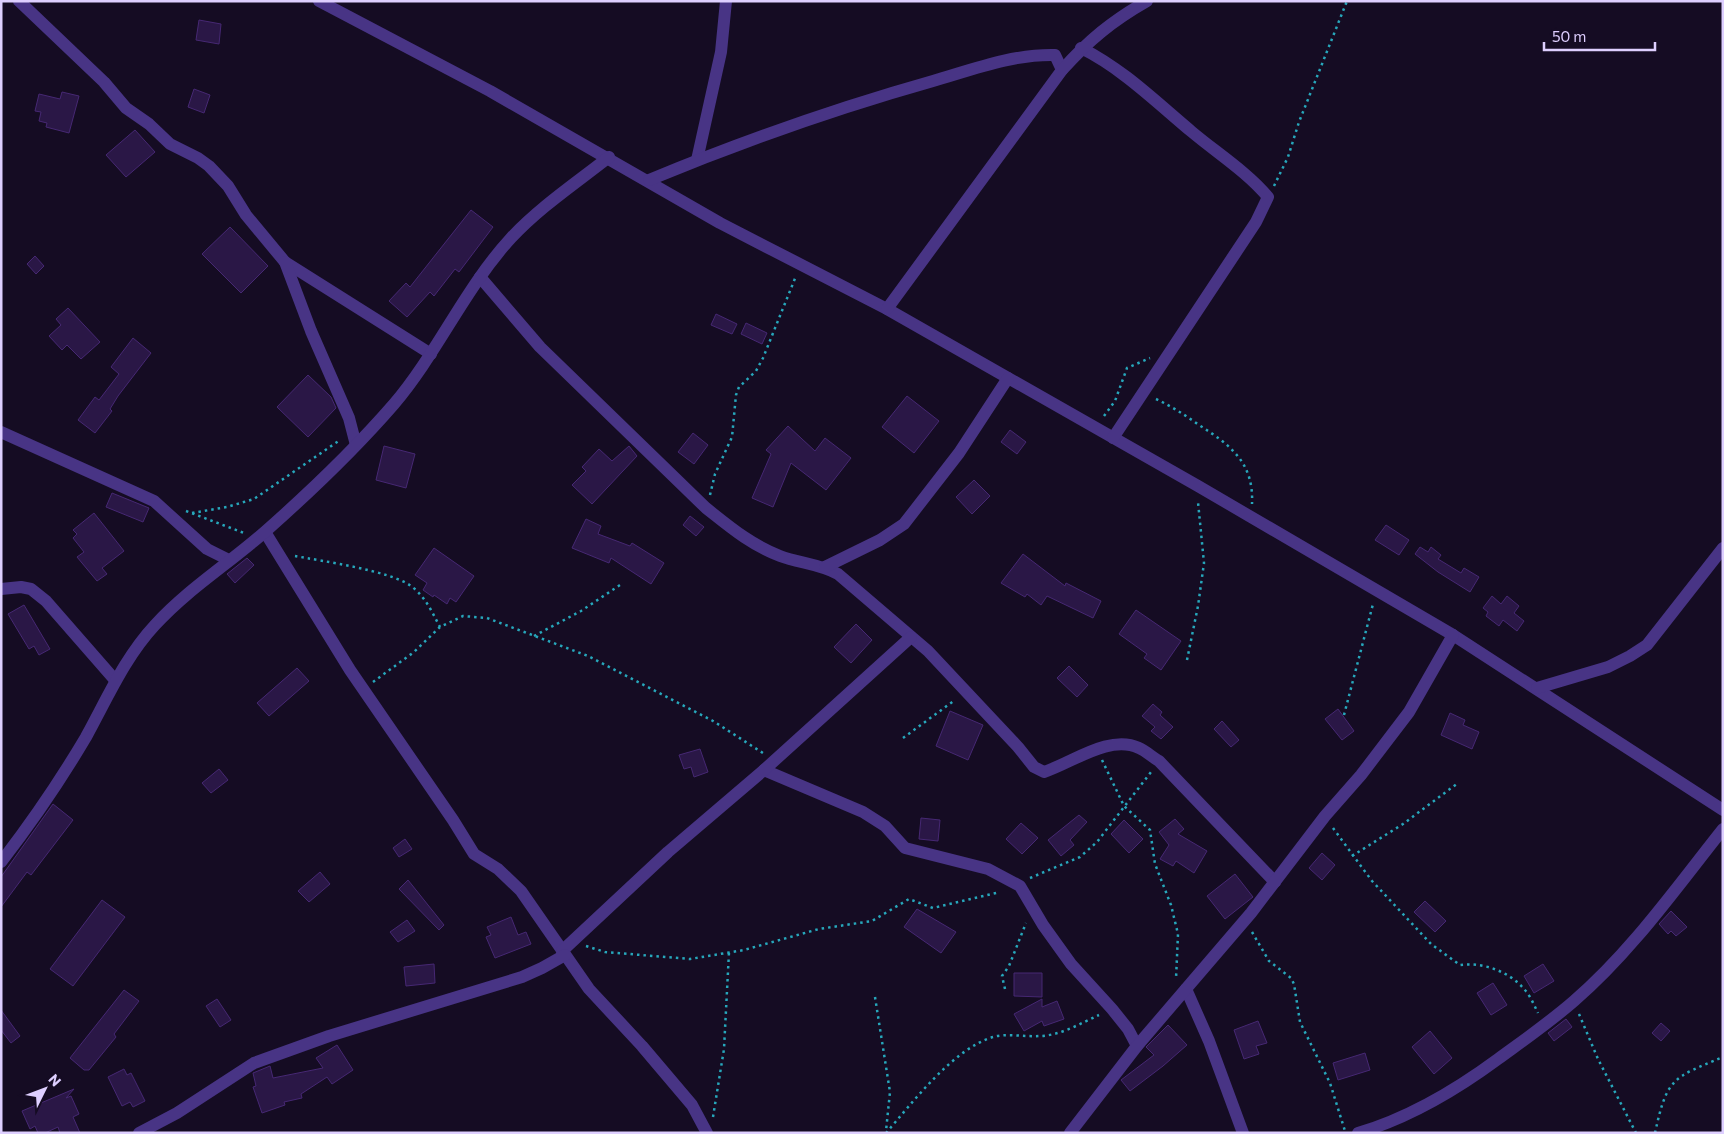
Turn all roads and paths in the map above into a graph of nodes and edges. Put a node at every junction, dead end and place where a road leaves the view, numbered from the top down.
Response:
1 (19, 1) edge
2 (319, 1) edge
3 (726, 1) edge
4 (1147, 1) edge
5 (1347, 1) edge
6 (1081, 48) junction
7 (1062, 70) junction
8 (609, 157) junction
9 (697, 160) junction
10 (649, 180) junction
11 (1268, 197) junction
12 (285, 262) junction
13 (800, 264) junction
14 (480, 277) junction
15 (887, 309) junction
16 (1172, 348) junction
17 (431, 354) junction
18 (1008, 378) junction
19 (1144, 393) junction
20 (1095, 428) junction
21 (4, 437) edge
22 (1113, 438) junction
23 (355, 441) junction
24 (1198, 486) junction
25 (707, 508) junction
26 (184, 510) dead end
27 (192, 513) junction
28 (1252, 518) junction
29 (261, 535) junction
30 (1723, 548) edge
31 (279, 554) junction
32 (229, 560) junction
33 (825, 567) junction
34 (624, 583) dead end
35 (1, 589) edge
36 (1376, 591) junction
37 (440, 627) junction
38 (1453, 635) junction
39 (534, 636) junction
40 (911, 637) junction
41 (1187, 660) dead end
42 (115, 680) junction
43 (1537, 688) junction
44 (364, 689) junction
45 (967, 692) junction
46 (1344, 715) dead end
47 (903, 738) dead end
48 (1098, 750) junction
49 (775, 760) junction
50 (1159, 761) junction
51 (764, 770) junction
52 (1458, 783) dead end
53 (1124, 806) junction
54 (1723, 810) edge
55 (1325, 816) junction
56 (1723, 829) edge
57 (1352, 856) junction
58 (1, 862) edge
59 (1275, 882) junction
60 (1018, 885) junction
61 (1033, 907) junction
62 (1245, 920) junction
63 (576, 940) junction
64 (729, 952) junction
65 (564, 953) junction
66 (1005, 989) dead end
67 (1186, 989) junction
68 (875, 997) dead end
69 (1574, 1001) junction
70 (1174, 1002) junction
71 (1112, 1009) junction
72 (1544, 1024) junction
73 (1137, 1046) junction
74 (1723, 1057) edge
75 (709, 1129) edge
76 (139, 1133) edge
77 (886, 1133) edge
78 (1070, 1133) edge
79 (1243, 1133) edge
80 (1346, 1133) edge
81 (1358, 1133) edge
82 (1636, 1133) edge
83 (1655, 1133) edge

1 - 12 street
2 - 8 street
3 - 9 street
4 - 6 street
5 - 11 path
6 - 7 street
6 - 11 street
7 - 9 street
7 - 15 street
8 - 10 street
8 - 14 street
9 - 10 street
10 - 13 street
11 - 16 street
12 - 17 street
12 - 23 street
13 - 15 street
13 - 25 path
14 - 17 street
14 - 25 street
15 - 18 street
16 - 19 street
16 - 20 path
17 - 23 street
18 - 20 street
18 - 33 street
19 - 22 street
19 - 28 path
20 - 22 street
21 - 32 street
22 - 24 street
23 - 27 path
23 - 29 street
24 - 28 street
24 - 41 path
25 - 33 street
26 - 27 path
27 - 29 path
28 - 36 street
29 - 31 street
29 - 32 street
30 - 43 street
31 - 37 path
31 - 44 street
32 - 42 street
33 - 40 street
34 - 39 path
35 - 42 street
36 - 38 street
36 - 46 path
37 - 39 path
37 - 44 path
38 - 43 street
38 - 55 street
39 - 49 path
40 - 45 street
40 - 49 street
42 - 58 street
43 - 54 street
44 - 65 street
45 - 47 path
45 - 48 street
48 - 50 street
48 - 53 path
49 - 51 street
50 - 53 path
50 - 59 street
51 - 60 street
51 - 63 street
52 - 57 path
53 - 60 path
53 - 70 path
55 - 57 path
55 - 59 street
56 - 69 street
57 - 72 path
59 - 62 street
60 - 61 street
60 - 64 path
61 - 66 path
61 - 71 street
62 - 67 street
62 - 80 path
63 - 64 path
63 - 65 street
64 - 75 path
65 - 75 street
65 - 76 street
67 - 70 street
67 - 79 street
68 - 77 path
69 - 72 street
69 - 82 path
70 - 73 street
71 - 73 street
71 - 77 path
72 - 81 street
73 - 78 street
74 - 83 path

